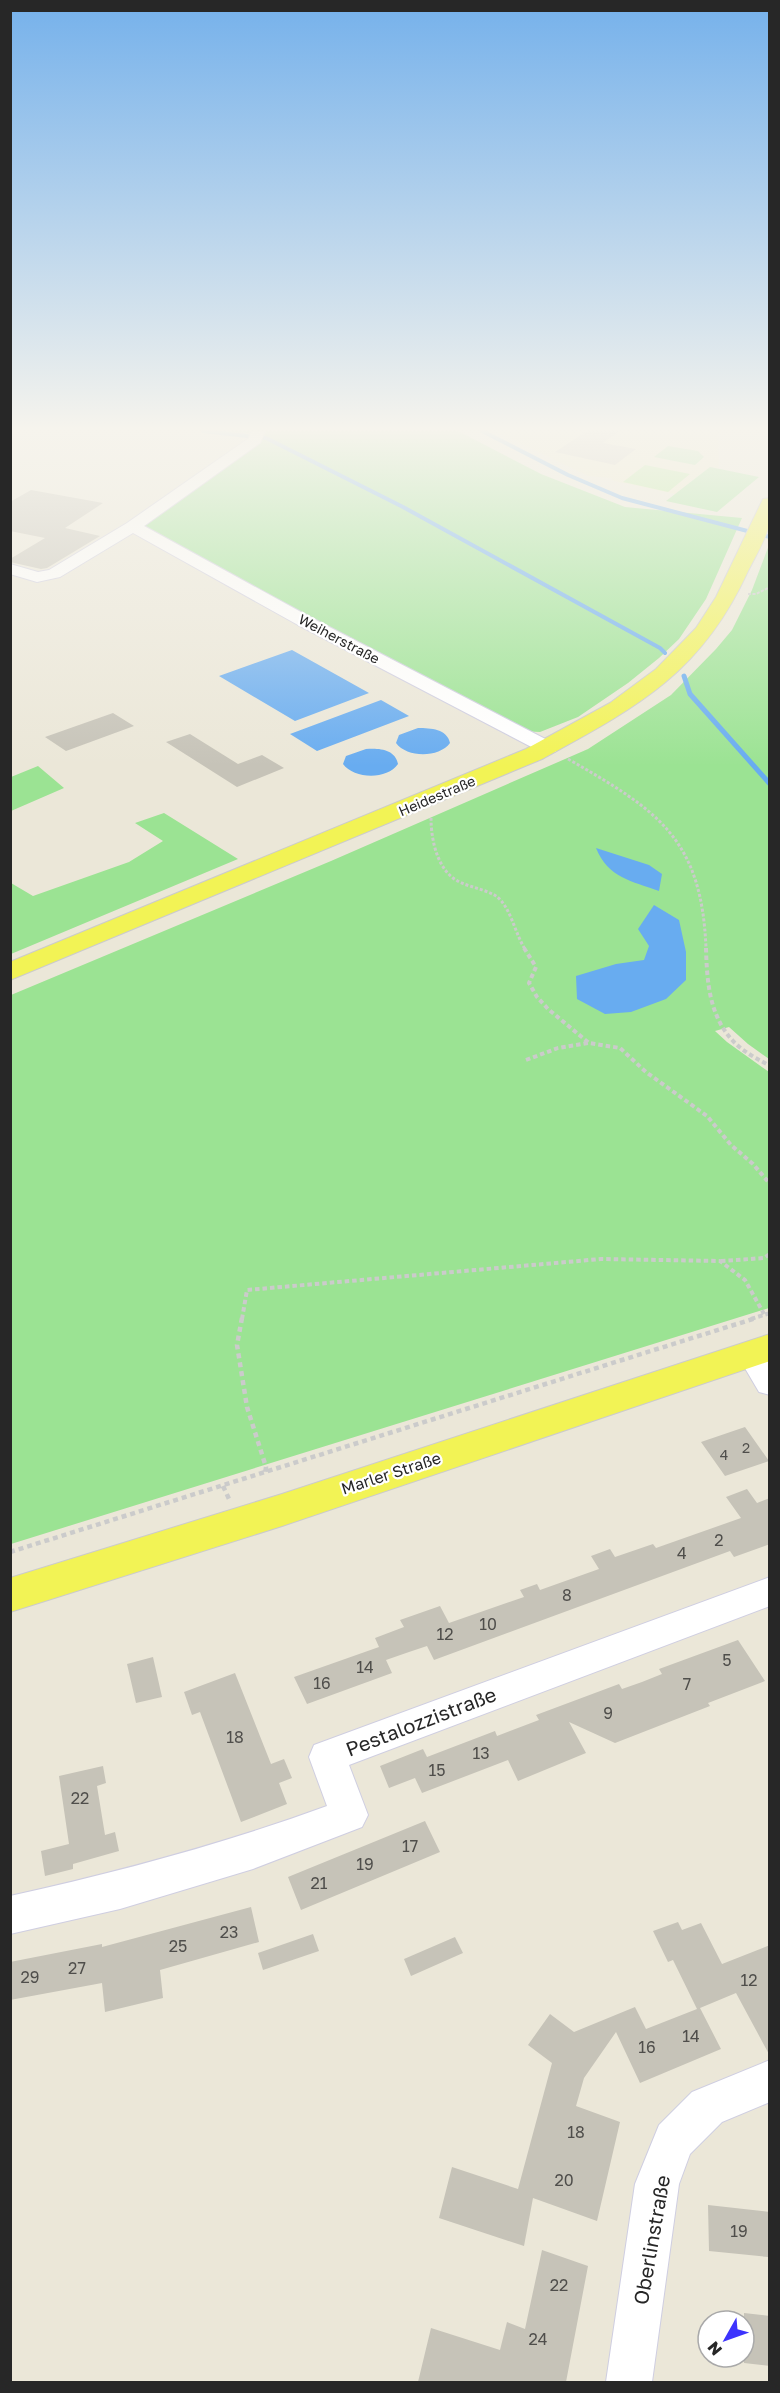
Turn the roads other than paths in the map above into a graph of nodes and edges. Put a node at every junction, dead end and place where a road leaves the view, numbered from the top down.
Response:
1 (106, 543) edge
2 (163, 543) edge
3 (752, 543) edge
4 (10, 570) edge
5 (554, 751) junction
6 (10, 972) edge
7 (765, 1342) edge
8 (770, 1591) edge
9 (10, 1595) edge
10 (10, 1915) edge
11 (770, 2081) edge
12 (629, 2382) edge

1 - 4 street
2 - 5 street, Weiherstraße
3 - 5 main road, Heidestraße
5 - 6 main road, Heidestraße
7 - 9 main road, Marler Straße
8 - 10 street, Pestalozzistraße
11 - 12 street, Oberlinstraße

